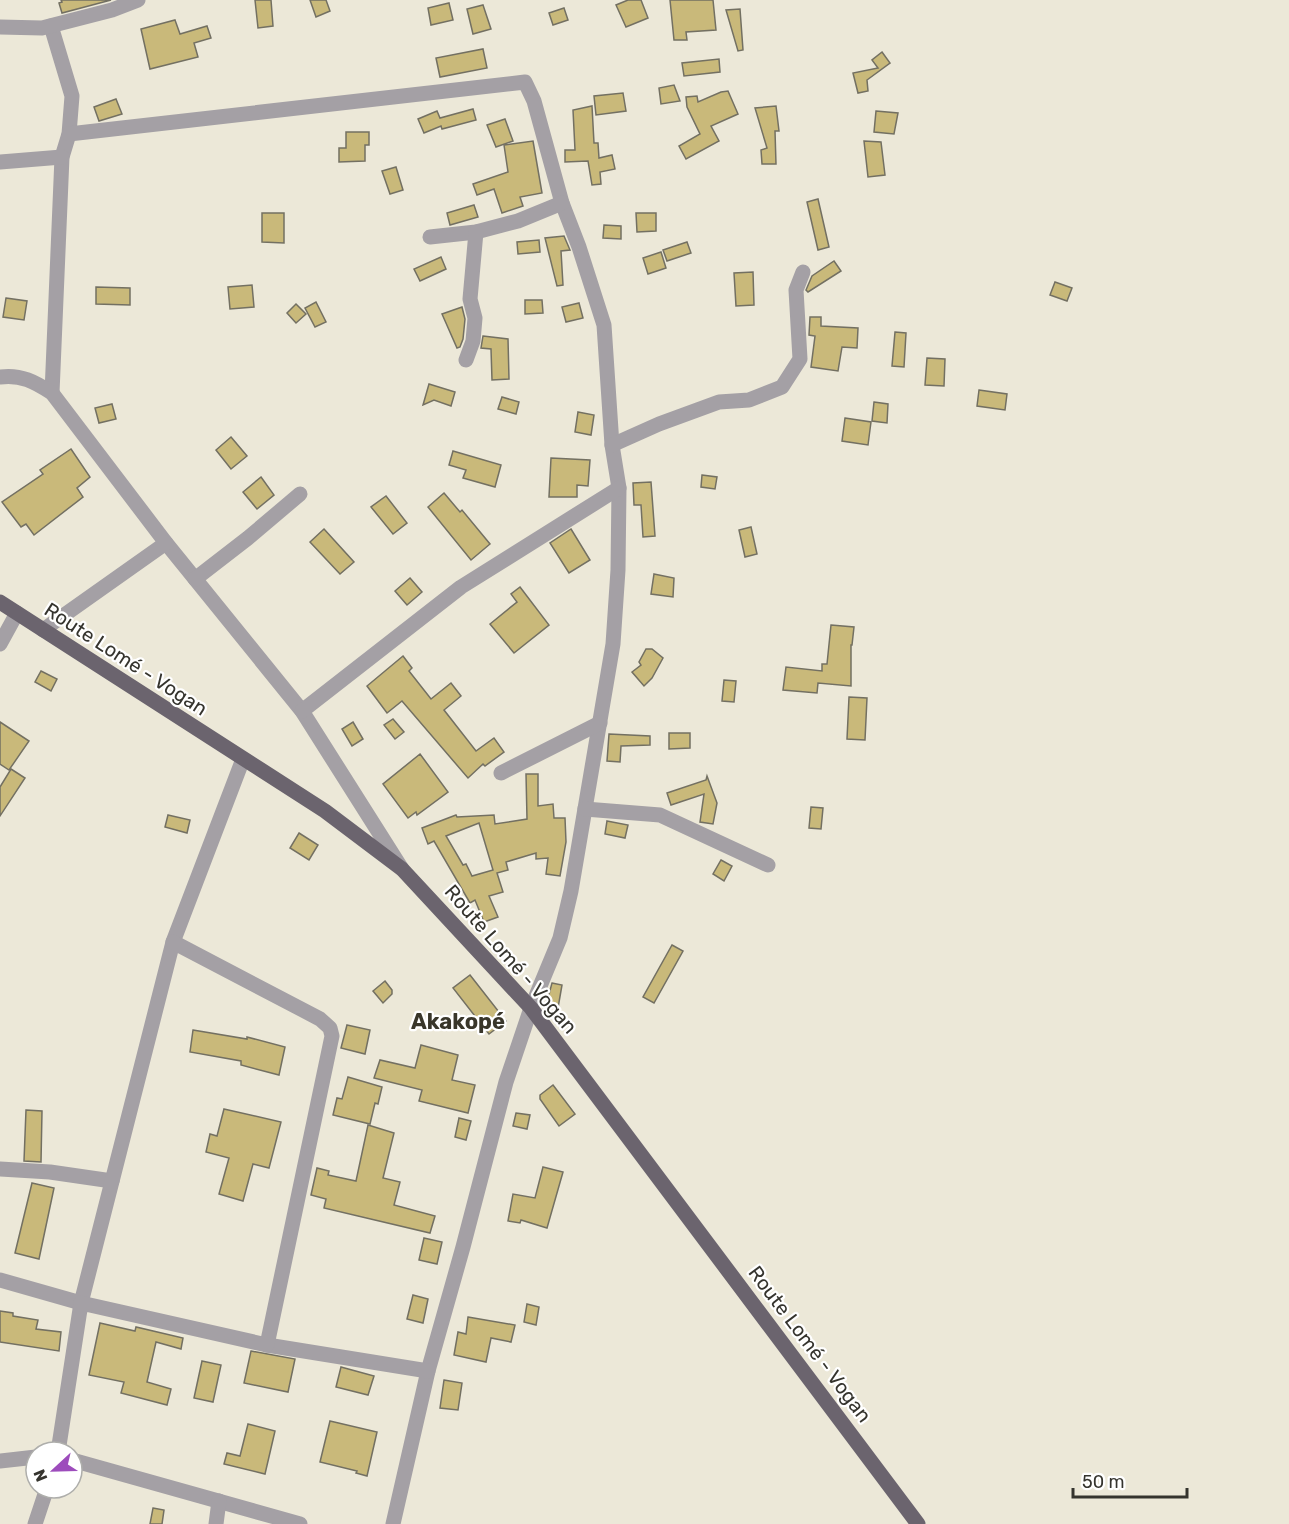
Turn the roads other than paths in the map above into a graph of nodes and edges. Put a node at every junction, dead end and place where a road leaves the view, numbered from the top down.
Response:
1 (138, 0) edge
2 (51, 26) junction
3 (0, 27) edge
4 (69, 134) junction
5 (62, 157) junction
6 (0, 162) edge
7 (562, 203) junction
8 (476, 232) junction
9 (430, 237) dead end
10 (803, 273) dead end
11 (466, 360) dead end
12 (0, 377) edge
13 (52, 393) junction
14 (612, 445) junction
15 (618, 488) junction
16 (300, 494) dead end
17 (166, 543) junction
18 (195, 579) junction
19 (0, 602) edge
20 (17, 614) junction
21 (43, 630) junction
22 (0, 644) edge
23 (302, 711) junction
24 (600, 723) junction
25 (243, 759) junction
26 (501, 773) dead end
27 (585, 809) junction
28 (768, 865) dead end
29 (402, 869) junction
30 (173, 942) junction
31 (531, 1008) junction
32 (0, 1169) edge
33 (112, 1181) junction
34 (0, 1280) edge
35 (81, 1303) junction
36 (267, 1345) junction
37 (428, 1371) junction
38 (60, 1440) edge
39 (24, 1458) edge
40 (0, 1461) edge
41 (84, 1463) edge
42 (43, 1500) edge
43 (219, 1502) junction
44 (35, 1524) edge
45 (216, 1524) edge
46 (300, 1524) edge
47 (393, 1524) edge
48 (918, 1524) edge

1 - 2 street
2 - 3 street
2 - 4 street
4 - 5 street
4 - 7 street
5 - 6 street
5 - 13 street
7 - 8 street
7 - 14 street
8 - 9 street
8 - 11 street
10 - 14 street
12 - 13 street
13 - 17 street
14 - 15 street
15 - 23 street
15 - 24 street
16 - 18 street
17 - 18 street
17 - 21 street
18 - 23 street
19 - 20 main road, Route Lomé - Vogan
20 - 21 main road, Route Lomé - Vogan
20 - 22 street
21 - 25 main road, Route Lomé - Vogan
23 - 29 street
24 - 26 street
24 - 27 street
25 - 29 main road, Route Lomé - Vogan
25 - 30 street
27 - 28 street
27 - 31 street
29 - 31 main road, Route Lomé - Vogan
30 - 33 street
30 - 36 street
31 - 37 street
31 - 48 main road, Route Lomé - Vogan
32 - 33 street
33 - 35 street
34 - 35 street
35 - 36 street
35 - 38 street
36 - 37 street
37 - 47 street
39 - 40 street
41 - 43 street
42 - 44 street
43 - 45 street
43 - 46 street

